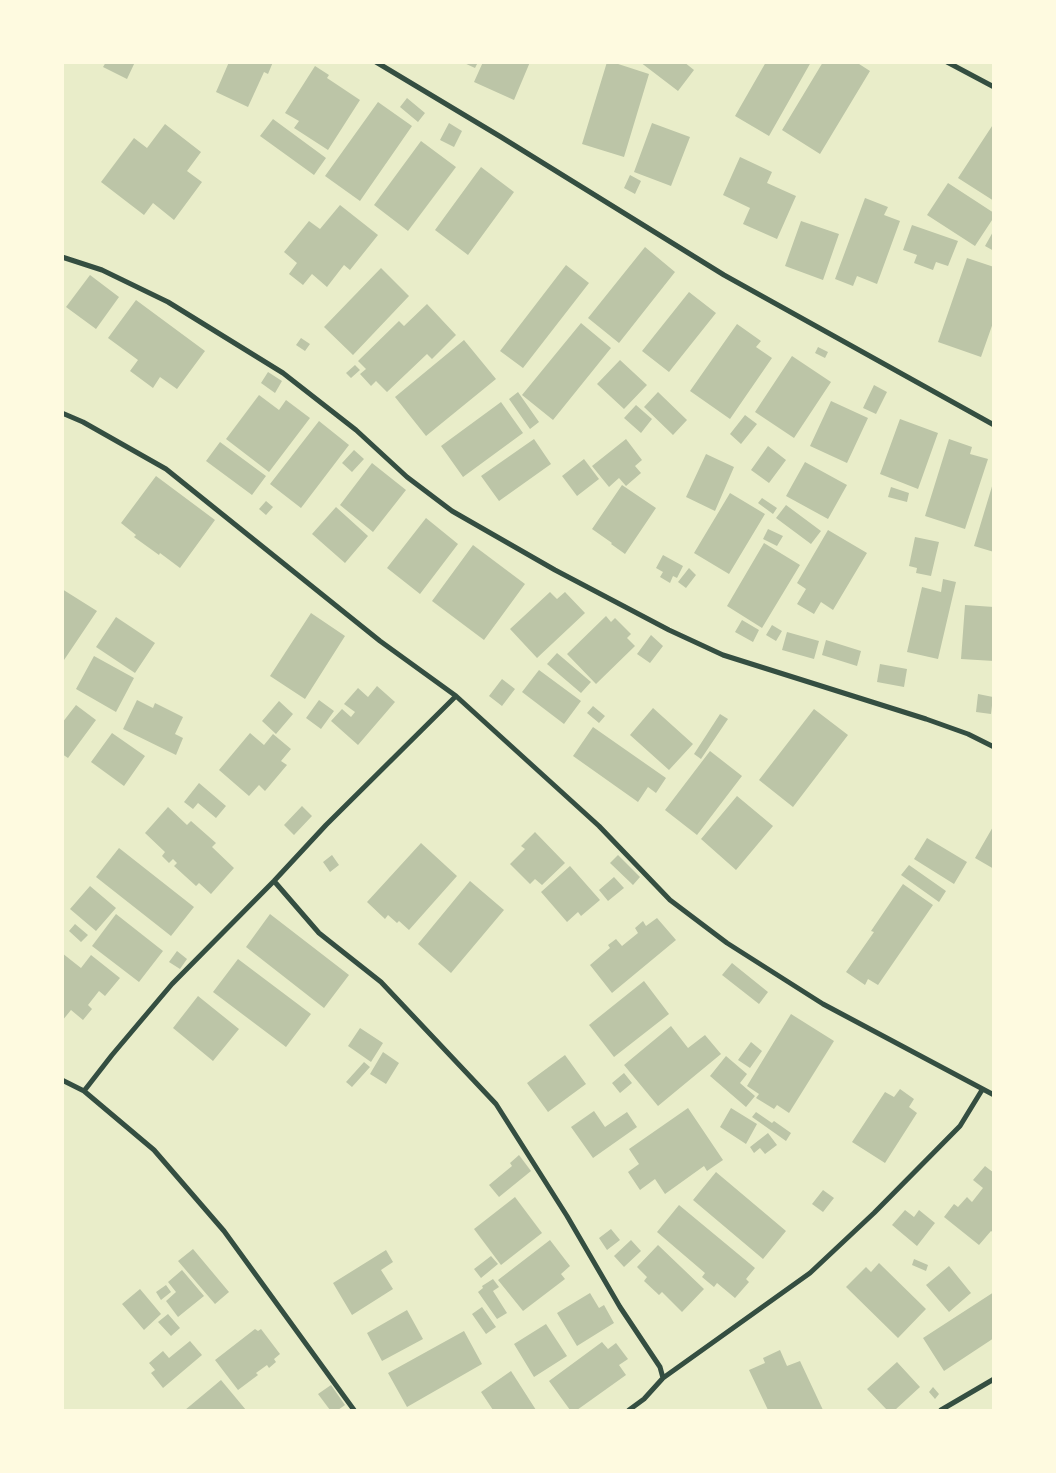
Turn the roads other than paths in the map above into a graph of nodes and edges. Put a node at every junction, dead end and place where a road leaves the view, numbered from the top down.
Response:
1 (376, 62) edge
2 (947, 62) edge
3 (994, 87) edge
4 (62, 257) edge
5 (62, 413) edge
6 (994, 425) edge
7 (456, 696) junction
8 (994, 747) edge
9 (274, 881) junction
10 (62, 1080) edge
11 (84, 1090) junction
12 (982, 1090) junction
13 (994, 1095) edge
14 (663, 1378) junction
15 (994, 1379) edge
16 (354, 1410) edge
17 (629, 1410) edge
18 (940, 1410) edge

1 - 6 street
2 - 3 street
4 - 8 street
5 - 7 street
7 - 9 street
7 - 12 street
9 - 11 street
9 - 14 street
10 - 11 street
11 - 16 street
12 - 13 street
12 - 14 street
14 - 17 street
15 - 18 street

